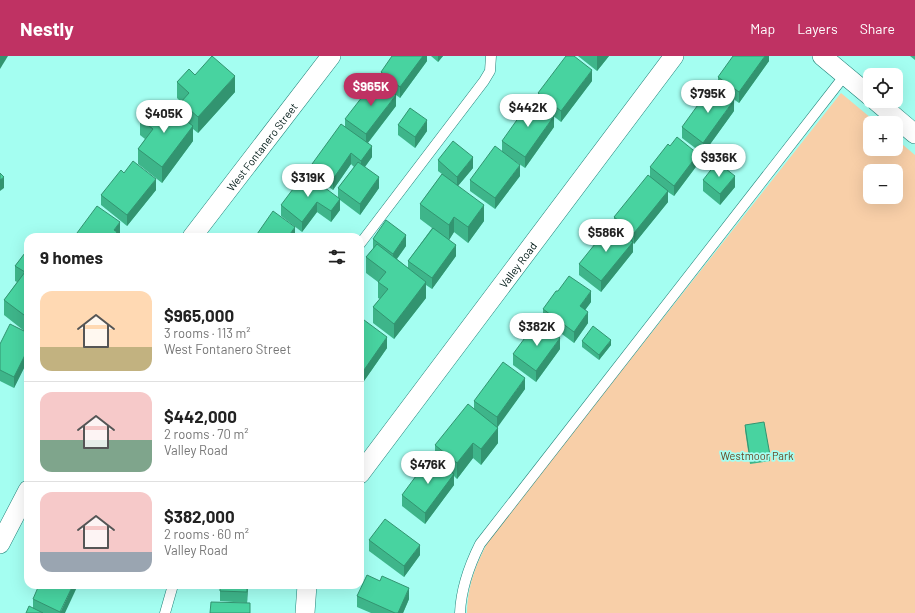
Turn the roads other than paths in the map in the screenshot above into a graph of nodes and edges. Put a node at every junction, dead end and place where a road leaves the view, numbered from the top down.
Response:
1 (331, 56) edge
2 (491, 56) edge
3 (674, 56) edge
4 (822, 56) edge
5 (846, 76) junction
6 (863, 90) edge
7 (884, 108) edge
8 (915, 134) edge
9 (195, 233) edge
10 (364, 239) edge
11 (364, 469) edge
12 (24, 498) edge
13 (0, 544) edge
14 (172, 589) edge
15 (307, 589) edge
16 (165, 613) edge
17 (305, 613) edge
18 (460, 613) edge

1 - 9 street, West Fontanero Street
2 - 10 lane
3 - 11 street, Valley Road
4 - 5 street
5 - 6 street
5 - 18 lane
7 - 8 street
12 - 13 street
14 - 16 lane
15 - 17 street

